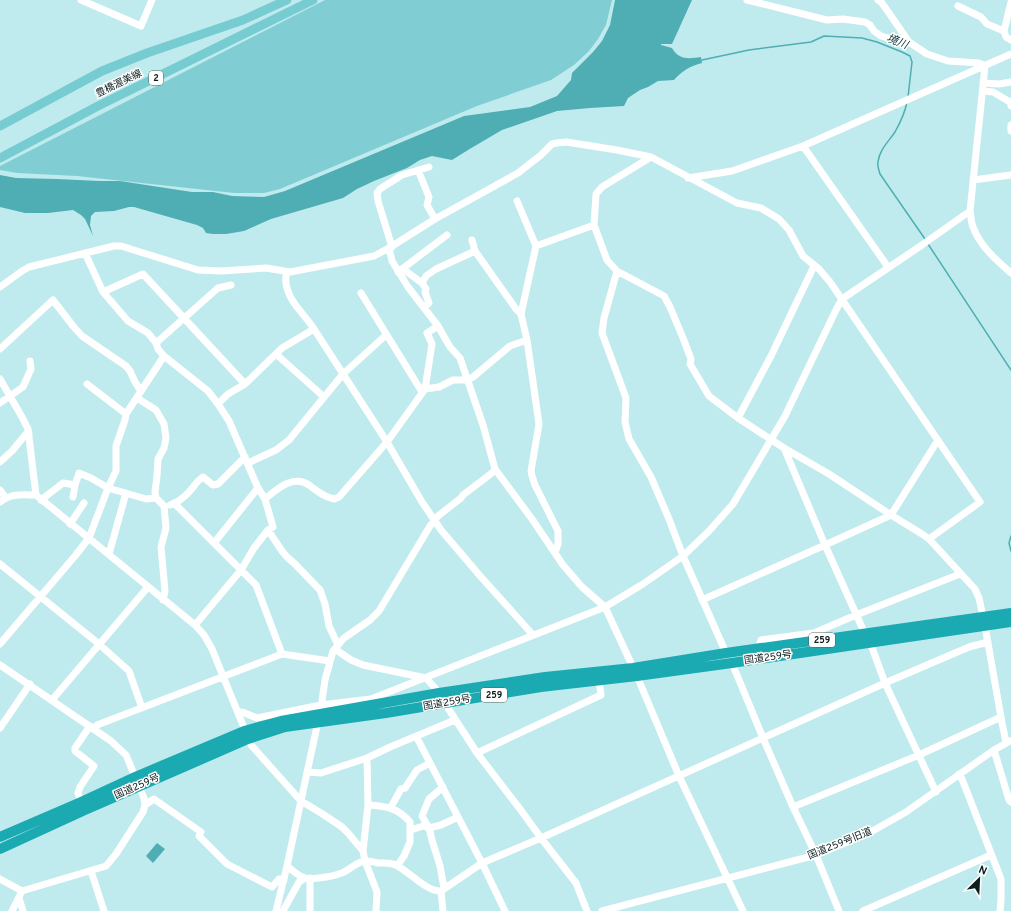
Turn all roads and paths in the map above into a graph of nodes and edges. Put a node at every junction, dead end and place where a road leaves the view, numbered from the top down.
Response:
1 (81, 0) edge
2 (152, 0) edge
3 (287, 0) edge
4 (313, 0) edge
5 (747, 0) edge
6 (878, 0) edge
7 (1011, 2) edge
8 (958, 6) dead end
9 (1004, 31) junction
10 (1011, 40) edge
11 (909, 42) junction
12 (1011, 54) edge
13 (985, 66) junction
14 (1011, 82) edge
15 (983, 87) junction
16 (1011, 106) edge
17 (1011, 125) edge
18 (0, 126) edge
19 (1011, 131) edge
20 (803, 146) junction
21 (0, 158) edge
22 (651, 158) junction
23 (429, 167) dead end
24 (418, 170) junction
25 (1011, 175) edge
26 (688, 178) junction
27 (973, 180) junction
28 (517, 201) dead end
29 (970, 211) junction
30 (435, 220) junction
31 (594, 225) junction
32 (447, 234) dead end
33 (472, 240) dead end
34 (536, 246) junction
35 (390, 247) junction
36 (475, 251) junction
37 (85, 253) junction
38 (814, 266) junction
39 (888, 267) junction
40 (401, 270) junction
41 (617, 271) junction
42 (286, 272) junction
43 (1011, 273) edge
44 (422, 283) junction
45 (231, 285) dead end
46 (0, 287) edge
47 (103, 292) junction
48 (361, 293) dead end
49 (842, 299) junction
50 (424, 308) junction
51 (521, 314) junction
52 (184, 318) junction
53 (438, 326) junction
54 (314, 329) junction
55 (386, 335) junction
56 (527, 340) junction
57 (156, 343) junction
58 (0, 349) edge
59 (276, 354) junction
60 (164, 356) junction
61 (30, 361) dead end
62 (343, 374) junction
63 (0, 379) edge
64 (468, 380) junction
65 (87, 384) dead end
66 (245, 384) junction
67 (141, 391) junction
68 (423, 391) junction
69 (10, 396) junction
70 (324, 397) junction
71 (137, 398) junction
72 (0, 403) edge
73 (218, 404) junction
74 (126, 414) junction
75 (738, 418) junction
76 (28, 434) junction
77 (772, 439) junction
78 (938, 440) junction
79 (387, 442) junction
80 (784, 448) junction
81 (247, 460) junction
82 (0, 462) edge
83 (495, 469) junction
84 (75, 485) junction
85 (108, 488) junction
86 (258, 488) junction
87 (0, 490) edge
88 (126, 493) junction
89 (73, 496) dead end
90 (39, 498) junction
91 (156, 498) junction
92 (265, 499) junction
93 (3, 500) edge
94 (84, 503) dead end
95 (174, 503) junction
96 (164, 506) junction
97 (891, 515) junction
98 (434, 521) junction
99 (70, 524) junction
100 (268, 530) junction
101 (89, 538) junction
102 (929, 539) junction
103 (214, 542) junction
104 (825, 545) junction
105 (555, 553) junction
106 (109, 554) junction
107 (683, 556) junction
108 (0, 564) edge
109 (241, 570) junction
110 (960, 574) junction
111 (148, 587) junction
112 (40, 597) junction
113 (163, 600) junction
114 (702, 600) junction
115 (605, 607) junction
116 (1011, 612) edge
117 (856, 615) junction
118 (984, 621) junction
119 (1011, 622) edge
120 (194, 625) junction
121 (533, 635) junction
122 (867, 638) junction
123 (988, 642) junction
124 (0, 644) edge
125 (99, 644) junction
126 (336, 647) junction
127 (758, 649) junction
128 (726, 653) junction
129 (282, 654) junction
130 (330, 661) junction
131 (732, 663) junction
132 (0, 665) edge
133 (635, 672) junction
134 (223, 676) junction
135 (426, 678) junction
136 (599, 680) junction
137 (885, 683) junction
138 (30, 684) junction
139 (439, 693) junction
140 (52, 700) junction
141 (445, 703) junction
142 (321, 707) junction
143 (142, 708) junction
144 (238, 713) junction
145 (1001, 717) junction
146 (455, 720) junction
147 (317, 726) dead end
148 (0, 728) edge
149 (92, 728) junction
150 (246, 735) junction
151 (416, 736) junction
152 (763, 738) junction
153 (1009, 741) edge
154 (994, 750) junction
155 (477, 753) junction
156 (919, 755) junction
157 (367, 758) junction
158 (430, 763) junction
159 (307, 772) junction
160 (959, 774) junction
161 (679, 776) junction
162 (137, 782) junction
163 (442, 787) junction
164 (936, 792) junction
165 (82, 802) junction
166 (301, 802) junction
167 (1011, 802) edge
168 (145, 805) junction
169 (368, 805) junction
170 (391, 807) junction
171 (794, 807) junction
172 (458, 817) junction
173 (429, 828) junction
174 (411, 830) junction
175 (0, 837) edge
176 (541, 838) junction
177 (0, 849) edge
178 (363, 851) junction
179 (816, 855) junction
180 (991, 855) junction
181 (365, 861) junction
182 (482, 863) junction
183 (287, 866) junction
184 (397, 866) junction
185 (91, 871) junction
186 (307, 878) junction
187 (0, 879) edge
188 (727, 879) junction
189 (284, 880) junction
190 (443, 890) junction
191 (20, 895) junction
192 (12, 911) edge
193 (23, 911) edge
194 (104, 911) edge
195 (276, 911) edge
196 (283, 911) edge
197 (310, 911) edge
198 (376, 911) edge
199 (444, 911) edge
200 (505, 911) edge
201 (587, 911) edge
202 (602, 911) edge
203 (743, 911) edge
204 (839, 911) edge
205 (863, 911) edge
206 (1000, 911) edge

1 - 2 street
3 - 18 main road, 豊橋渥美線
4 - 21 main road, 豊橋渥美線 / 2
5 - 11 street
6 - 11 street
7 - 9 street
8 - 9 street
9 - 10 street
11 - 13 street
12 - 13 street
13 - 15 street
13 - 20 street
14 - 15 street
15 - 16 street
15 - 27 street
17 - 19 street
20 - 26 street
20 - 39 street
22 - 26 street
22 - 30 street
22 - 31 street
23 - 24 street
24 - 30 street
24 - 35 street
25 - 27 street
26 - 38 street
27 - 29 street
28 - 34 street
29 - 39 street
29 - 43 street
30 - 35 street
31 - 34 street
31 - 41 street
32 - 40 street
33 - 36 street
34 - 51 street
35 - 40 street
35 - 42 street
36 - 44 street
36 - 51 street
37 - 42 street
37 - 46 street
37 - 47 street
38 - 49 street
38 - 75 street
39 - 49 street
40 - 44 street
40 - 50 street
41 - 75 street
41 - 107 street
42 - 54 street
44 - 50 street
45 - 52 street
47 - 52 street
47 - 57 street
48 - 55 street
49 - 77 street
49 - 78 street
50 - 53 street
51 - 56 street
52 - 57 street
52 - 66 street
53 - 64 street
53 - 68 street
54 - 59 street
54 - 62 street
55 - 62 street
55 - 68 street
56 - 64 street
56 - 105 street
57 - 60 street
58 - 67 street
59 - 66 street
59 - 70 street
60 - 67 street
60 - 73 street
61 - 69 street
62 - 70 street
62 - 79 street
63 - 69 street
64 - 68 street
64 - 83 street
65 - 74 street
66 - 73 street
67 - 71 street
68 - 79 street
69 - 72 street
69 - 76 street
70 - 81 street
71 - 74 street
71 - 91 street
73 - 81 street
74 - 85 street
75 - 77 street
76 - 82 street
76 - 90 street
77 - 80 street
77 - 107 street
78 - 97 street
78 - 102 street
79 - 92 street
79 - 98 street
80 - 97 street
80 - 104 street
81 - 86 street
81 - 95 street
83 - 98 street
83 - 105 street
84 - 85 street
84 - 89 street
84 - 90 street
85 - 88 street
85 - 101 street
86 - 92 street
86 - 103 street
87 - 93 street
88 - 91 street
88 - 106 street
90 - 93 street
90 - 99 street
91 - 96 street
92 - 100 street
94 - 99 street
95 - 96 street
95 - 103 street
96 - 113 street
97 - 102 street
97 - 104 street
98 - 121 street
98 - 126 street
99 - 101 street
100 - 109 street
100 - 126 street
101 - 106 street
101 - 112 street
102 - 110 street
103 - 109 street
104 - 114 street
104 - 117 street
105 - 115 street
106 - 111 street
107 - 114 street
107 - 115 street
108 - 112 street
109 - 120 street
109 - 129 street
110 - 117 street
110 - 118 street
111 - 113 street
111 - 125 street
112 - 124 street
112 - 125 street
113 - 120 street
114 - 128 street
115 - 121 street
115 - 133 street
116 - 118 highway, 国道259号 / 259
117 - 122 street
117 - 127 street
118 - 119 highway, 国道259号 / 259
118 - 122 highway, 国道259号 / 259
118 - 123 street
120 - 134 street
121 - 135 street
122 - 127 highway, 国道259号 / 259
122 - 131 highway, 国道259号 / 259
122 - 137 street
123 - 137 street
123 - 145 street
125 - 140 street
125 - 143 street
126 - 130 street
126 - 135 street
127 - 128 highway, 国道259号 / 259
128 - 133 highway, 国道259号 / 259
129 - 130 street
129 - 134 street
130 - 142 street
131 - 133 highway, 国道259号 / 259
131 - 152 street
132 - 138 street
133 - 136 highway, 国道259号 / 259
133 - 139 highway, 国道259号 / 259
133 - 161 street
134 - 143 street
134 - 144 street
135 - 139 street
135 - 142 street
136 - 141 highway, 国道259号 / 259
136 - 155 street
137 - 152 street
137 - 156 street
138 - 140 street
138 - 148 street
139 - 141 street
139 - 150 highway, 国道259号 / 259
140 - 149 street
141 - 146 street
141 - 150 highway, 国道259号 / 259
142 - 144 street
143 - 149 street
144 - 150 street
145 - 153 street
145 - 156 street
146 - 151 street
146 - 155 street
147 - 159 street
149 - 162 street
149 - 165 street
150 - 162 highway, 国道259号 / 259
150 - 166 street
151 - 157 street
151 - 158 street
152 - 161 street
152 - 171 street
153 - 154 street, 国道259号旧道
154 - 160 street, 国道259号旧道
154 - 167 street
155 - 176 street
156 - 164 street
156 - 171 street
157 - 159 street
157 - 169 street
158 - 163 street
158 - 170 street
159 - 166 street
160 - 164 street, 国道259号旧道
160 - 180 street
161 - 176 street
161 - 188 street
162 - 165 highway, 国道259号 / 259
162 - 168 street
162 - 177 highway, 国道259号 / 259
163 - 172 street
163 - 173 street
164 - 179 street, 国道259号旧道
165 - 175 highway, 国道259号 / 259
166 - 178 street
166 - 183 street
168 - 185 street
168 - 189 street
169 - 170 street
169 - 178 street
170 - 174 street
171 - 179 street
172 - 173 street
172 - 182 street
173 - 174 street
173 - 190 street
174 - 184 street
176 - 182 street
176 - 201 street
178 - 181 street
179 - 188 street, 国道259号旧道
179 - 204 street
180 - 205 street
180 - 206 street
181 - 184 street
181 - 186 street
181 - 198 street
182 - 190 street
182 - 200 street
183 - 186 street
183 - 189 street
184 - 190 street
185 - 191 street
185 - 194 street
186 - 196 street
186 - 197 street
187 - 191 street
188 - 202 street, 国道259号旧道
188 - 203 street
189 - 195 street
190 - 199 street
191 - 192 street
191 - 193 street

